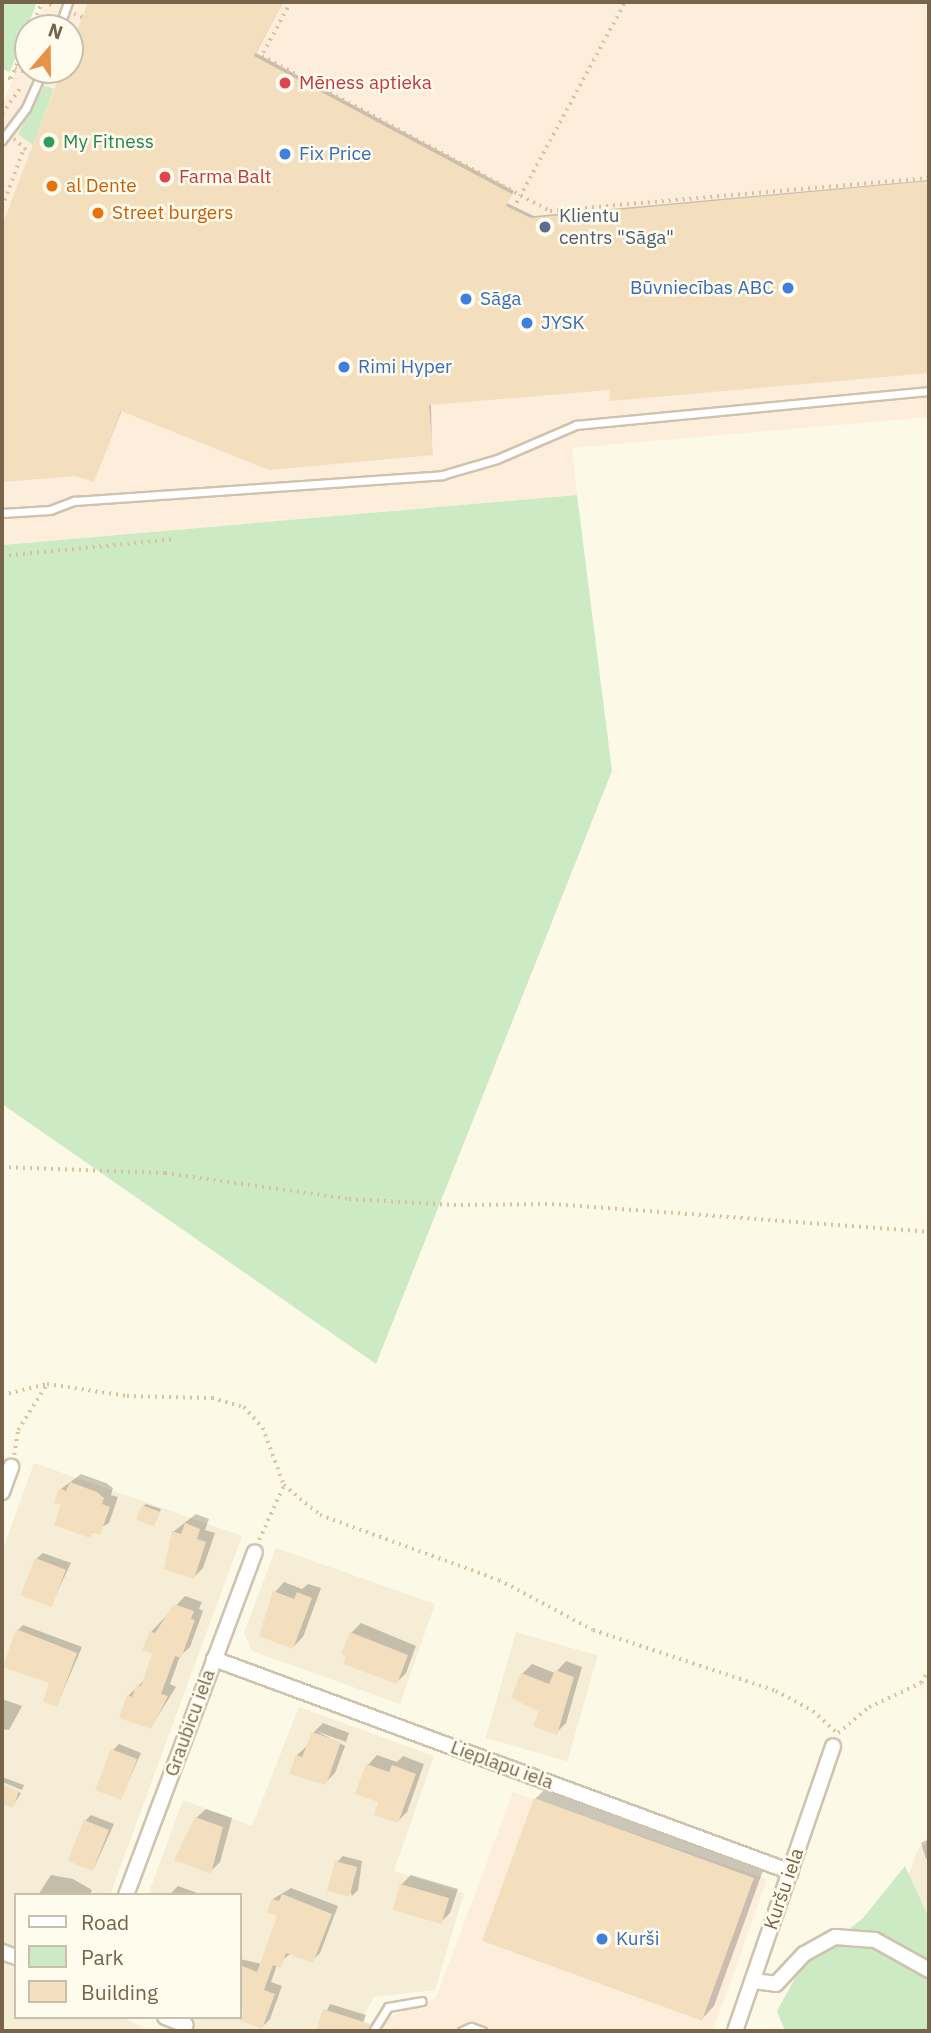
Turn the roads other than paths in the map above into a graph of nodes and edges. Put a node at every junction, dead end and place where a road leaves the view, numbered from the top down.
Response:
1 (37, 84) edge
2 (2, 140) edge
3 (929, 391) edge
4 (2, 513) edge
5 (11, 1467) road end
6 (2, 1492) edge
7 (255, 1552) road end
8 (214, 1659) junction
9 (835, 1740) road end
10 (791, 1872) junction
11 (127, 1893) edge
12 (929, 1970) edge
13 (753, 1981) junction
14 (421, 2001) dead end
15 (170, 2019) edge
16 (186, 2025) dead end
17 (373, 2031) edge
18 (463, 2031) edge
19 (482, 2031) edge
20 (735, 2031) edge

1 - 2 lane
3 - 4 lane
5 - 6 street
7 - 8 street, Graubicu iela
8 - 10 street, Lieplapu iela
8 - 11 street, Graubicu iela
9 - 10 street, Kuršu iela
10 - 13 street, Kuršu iela
12 - 13 street
13 - 20 street, Kuršu iela
14 - 17 lane
15 - 16 street
18 - 19 lane

